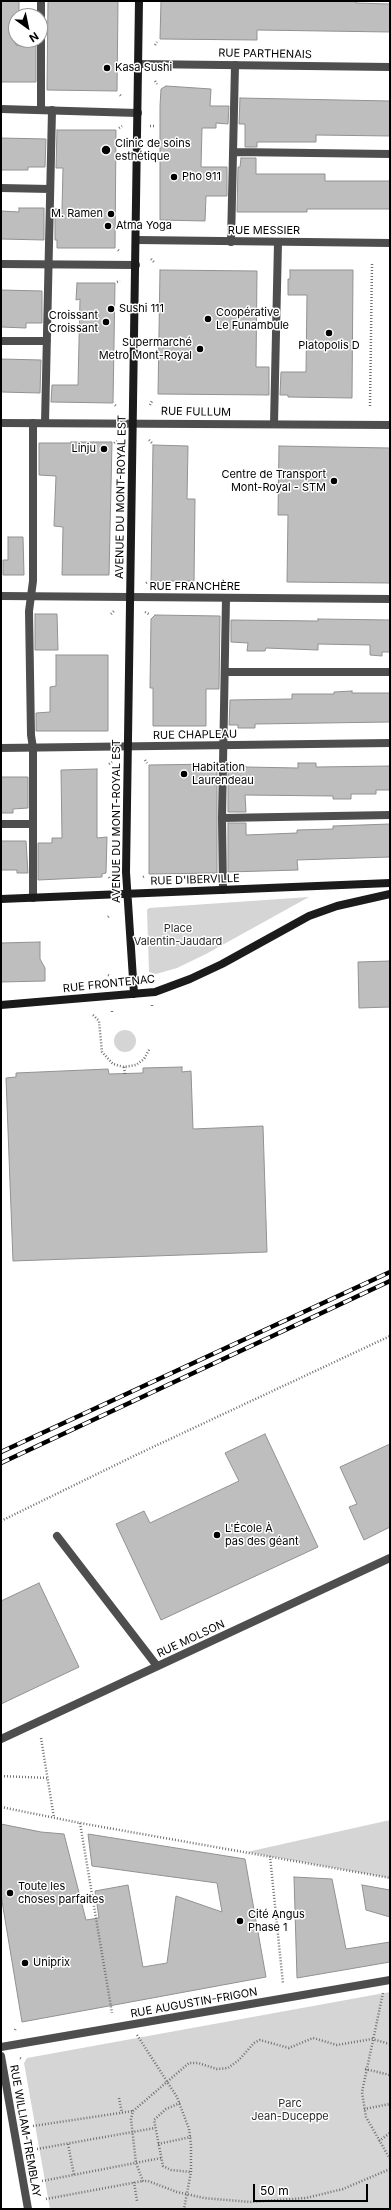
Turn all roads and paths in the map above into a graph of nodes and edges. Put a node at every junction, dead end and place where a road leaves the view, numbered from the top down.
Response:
1 (41, 1) edge
2 (139, 1) edge
3 (157, 42) dead end
4 (154, 44) dead end
5 (139, 64) junction
6 (236, 65) junction
7 (390, 67) edge
8 (155, 80) dead end
9 (157, 84) dead end
10 (1, 109) edge
11 (41, 110) junction
12 (52, 110) junction
13 (138, 113) junction
14 (122, 126) dead end
15 (150, 126) dead end
16 (155, 126) dead end
17 (119, 128) dead end
18 (233, 152) junction
19 (390, 154) edge
20 (1, 188) edge
21 (50, 189) junction
22 (137, 240) junction
23 (231, 242) junction
24 (278, 242) junction
25 (390, 243) edge
26 (151, 259) dead end
27 (155, 263) dead end
28 (1, 264) edge
29 (49, 264) junction
30 (372, 264) dead end
31 (136, 265) junction
32 (1, 341) edge
33 (47, 342) junction
34 (152, 401) dead end
35 (150, 405) dead end
36 (370, 406) dead end
37 (1, 423) edge
38 (33, 423) junction
39 (46, 423) junction
40 (133, 423) junction
41 (274, 424) junction
42 (390, 425) edge
43 (149, 440) dead end
44 (152, 442) dead end
45 (1, 596) edge
46 (31, 596) junction
47 (129, 598) junction
48 (226, 598) junction
49 (390, 599) edge
50 (114, 611) dead end
51 (145, 612) dead end
52 (110, 614) dead end
53 (149, 614) dead end
54 (225, 672) junction
55 (390, 672) edge
56 (390, 743) edge
57 (224, 746) junction
58 (128, 747) junction
59 (1, 748) edge
60 (33, 748) junction
61 (390, 815) edge
62 (222, 818) junction
63 (1, 824) edge
64 (33, 824) junction
65 (390, 883) edge
66 (223, 890) junction
67 (126, 894) junction
68 (390, 894) edge
69 (33, 898) junction
70 (1, 899) edge
71 (134, 994) junction
72 (1, 1005) edge
73 (93, 1015) dead end
74 (150, 1048) dead end
75 (124, 1067) junction
76 (125, 1074) dead end
77 (390, 1336) edge
78 (1, 1521) edge
79 (56, 1536) dead end
80 (390, 1558) edge
81 (157, 1666) junction
82 (41, 1738) dead end
83 (1, 1739) edge
84 (1, 1776) edge
85 (48, 1778) junction
86 (1, 1807) edge
87 (54, 1818) junction
88 (80, 1823) junction
89 (270, 1856) junction
90 (390, 1878) edge
91 (390, 1980) edge
92 (283, 1984) dead end
93 (383, 1992) dead end
94 (112, 2013) dead end
95 (137, 2035) dead end
96 (372, 2039) junction
97 (390, 2044) edge
98 (1, 2048) edge
99 (1, 2056) edge
100 (365, 2069) junction
101 (390, 2075) edge
102 (168, 2082) junction
103 (119, 2098) dead end
104 (180, 2103) junction
105 (390, 2104) edge
106 (364, 2109) junction
107 (133, 2111) junction
108 (122, 2113) junction
109 (33, 2126) dead end
110 (155, 2128) junction
111 (131, 2132) junction
112 (390, 2133) edge
113 (190, 2137) junction
114 (379, 2141) junction
115 (68, 2144) junction
116 (158, 2144) junction
117 (37, 2149) dead end
118 (161, 2158) junction
119 (390, 2159) edge
120 (136, 2163) junction
121 (390, 2169) edge
122 (191, 2172) junction
123 (74, 2175) junction
124 (42, 2181) dead end
125 (143, 2181) junction
126 (134, 2182) junction
127 (188, 2194) junction
128 (46, 2199) dead end
129 (137, 2201) dead end
130 (28, 2209) edge
131 (184, 2209) edge

1 - 11 street
2 - 5 main road, AVENUE DU MONT-ROYAL EST
3 - 4 path
5 - 6 street, RUE PARTHENAIS
5 - 13 main road, AVENUE DU MONT-ROYAL EST
6 - 7 street, RUE PARTHENAIS
6 - 18 street
8 - 9 path
10 - 11 street
11 - 12 street
12 - 13 street
12 - 21 street
13 - 22 main road, AVENUE DU MONT-ROYAL EST
14 - 17 path
15 - 16 path
18 - 19 street
18 - 23 street
20 - 21 street
21 - 29 street
22 - 23 street, RUE MESSIER
22 - 31 main road, AVENUE DU MONT-ROYAL EST
23 - 24 street, RUE MESSIER
24 - 25 street, RUE MESSIER
24 - 41 street
26 - 27 path
28 - 29 street
29 - 31 street
29 - 33 street
30 - 36 path
31 - 40 main road, AVENUE DU MONT-ROYAL EST
32 - 33 street
33 - 39 street
34 - 35 path
37 - 38 street, RUE FULLUM
38 - 39 street, RUE FULLUM
38 - 46 street
39 - 40 street, RUE FULLUM
40 - 41 street, RUE FULLUM
40 - 47 main road, AVENUE DU MONT-ROYAL EST
41 - 42 street, RUE FULLUM
43 - 44 path
45 - 46 street, RUE FRANCHÈRE
46 - 47 street, RUE FRANCHÈRE
46 - 60 street
47 - 48 street, RUE FRANCHÈRE
47 - 58 main road, AVENUE DU MONT-ROYAL EST
48 - 49 street, RUE FRANCHÈRE
48 - 54 street
50 - 52 path
51 - 53 path
54 - 55 street
54 - 57 street
56 - 57 street, RUE CHAPLEAU
57 - 58 street, RUE CHAPLEAU
57 - 62 street
58 - 60 street, RUE CHAPLEAU
58 - 67 main road, AVENUE DU MONT-ROYAL EST
59 - 60 street, RUE CHAPLEAU
60 - 64 street
61 - 62 street
62 - 66 street
63 - 64 street
64 - 69 street
65 - 66 main road, RUE D'IBERVILLE
66 - 67 main road, RUE D'IBERVILLE
67 - 69 main road, RUE D'IBERVILLE
67 - 71 main road, AVENUE DU MONT-ROYAL EST
68 - 71 main road, RUE FRONTENAC
69 - 70 main road, RUE D'IBERVILLE
71 - 72 main road, RUE FRONTENAC
73 - 75 path
74 - 75 path
75 - 76 path
77 - 78 path
79 - 81 street
80 - 81 street, RUE MOLSON
81 - 83 street, RUE MOLSON
82 - 85 path
84 - 85 path
85 - 87 path
86 - 87 path
87 - 88 path
88 - 89 path
88 - 94 path
89 - 90 path
89 - 92 path
91 - 98 street, RUE AUGUSTIN-FRIGON
93 - 96 path
95 - 102 path
96 - 97 path
96 - 100 path
96 - 102 path
99 - 130 street, RUE WILLIAM-TREMBLAY
100 - 101 path
100 - 106 path
102 - 104 path
102 - 107 path
103 - 108 path
104 - 110 path
104 - 113 path
105 - 106 path
106 - 114 path
107 - 108 path
107 - 111 path
108 - 109 path
110 - 111 path
110 - 116 path
111 - 115 path
111 - 120 path
112 - 114 path
113 - 116 path
113 - 122 path
114 - 119 path
115 - 117 path
115 - 123 path
116 - 118 path
118 - 120 path
118 - 122 path
120 - 123 path
120 - 125 path
121 - 127 path
122 - 127 path
123 - 124 path
125 - 126 path
125 - 127 path
126 - 128 path
126 - 129 path
127 - 131 path

